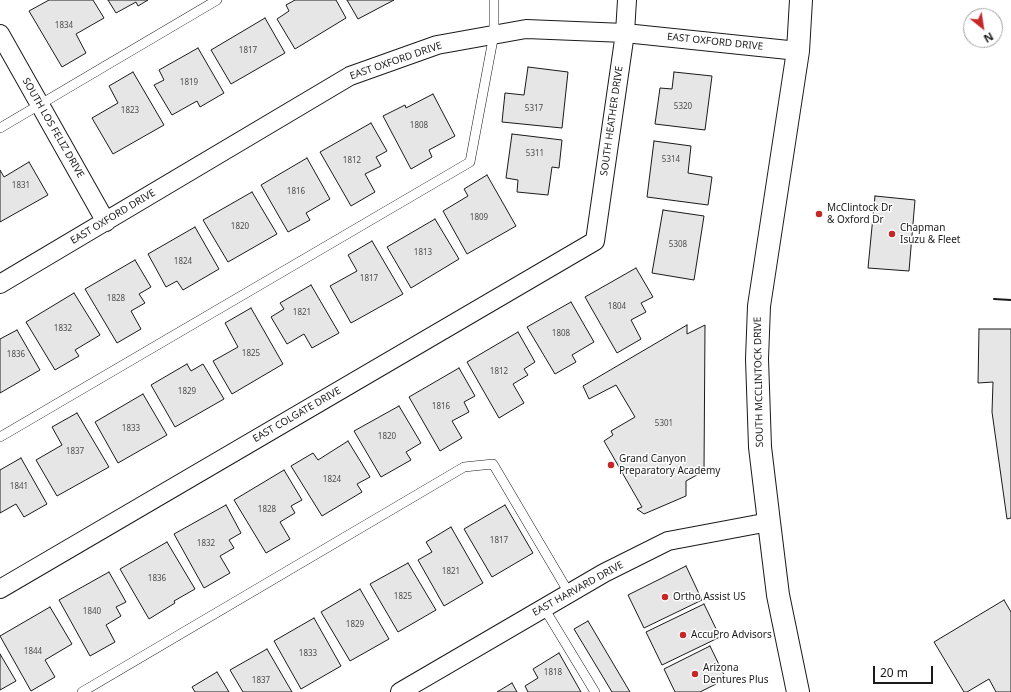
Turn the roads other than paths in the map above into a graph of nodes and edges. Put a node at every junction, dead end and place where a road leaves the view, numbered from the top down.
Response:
1 (217, 0) edge
2 (494, 0) edge
3 (626, 0) edge
4 (801, 0) edge
5 (625, 33) junction
6 (0, 34) edge
7 (494, 34) junction
8 (798, 51) junction
9 (40, 104) junction
10 (0, 128) edge
11 (106, 222) junction
12 (595, 241) joint
13 (0, 284) edge
14 (0, 437) edge
15 (768, 522) junction
16 (0, 589) edge
17 (569, 593) junction
18 (544, 608) junction
19 (82, 692) edge
20 (400, 692) edge
21 (595, 692) edge
22 (798, 692) edge

1 - 9 lane
2 - 7 lane
3 - 5 street, SOUTH HEATHER DRIVE
4 - 8 main road, SOUTH MCCLINTOCK DRIVE
5 - 7 street, EAST OXFORD DRIVE
5 - 8 street, EAST OXFORD DRIVE
5 - 12 street, SOUTH HEATHER DRIVE
6 - 9 street, SOUTH LOS FELIZ DRIVE
7 - 11 street, EAST OXFORD DRIVE
7 - 14 lane
8 - 15 main road, SOUTH MCCLINTOCK DRIVE
9 - 10 lane
9 - 11 street, SOUTH LOS FELIZ DRIVE
11 - 13 street, EAST OXFORD DRIVE
12 - 16 street, EAST COLGATE DRIVE
15 - 17 street, EAST HARVARD DRIVE
15 - 22 main road, SOUTH MCCLINTOCK DRIVE
17 - 18 street, EAST HARVARD DRIVE
17 - 19 lane
18 - 20 street, EAST HARVARD DRIVE
18 - 21 lane

